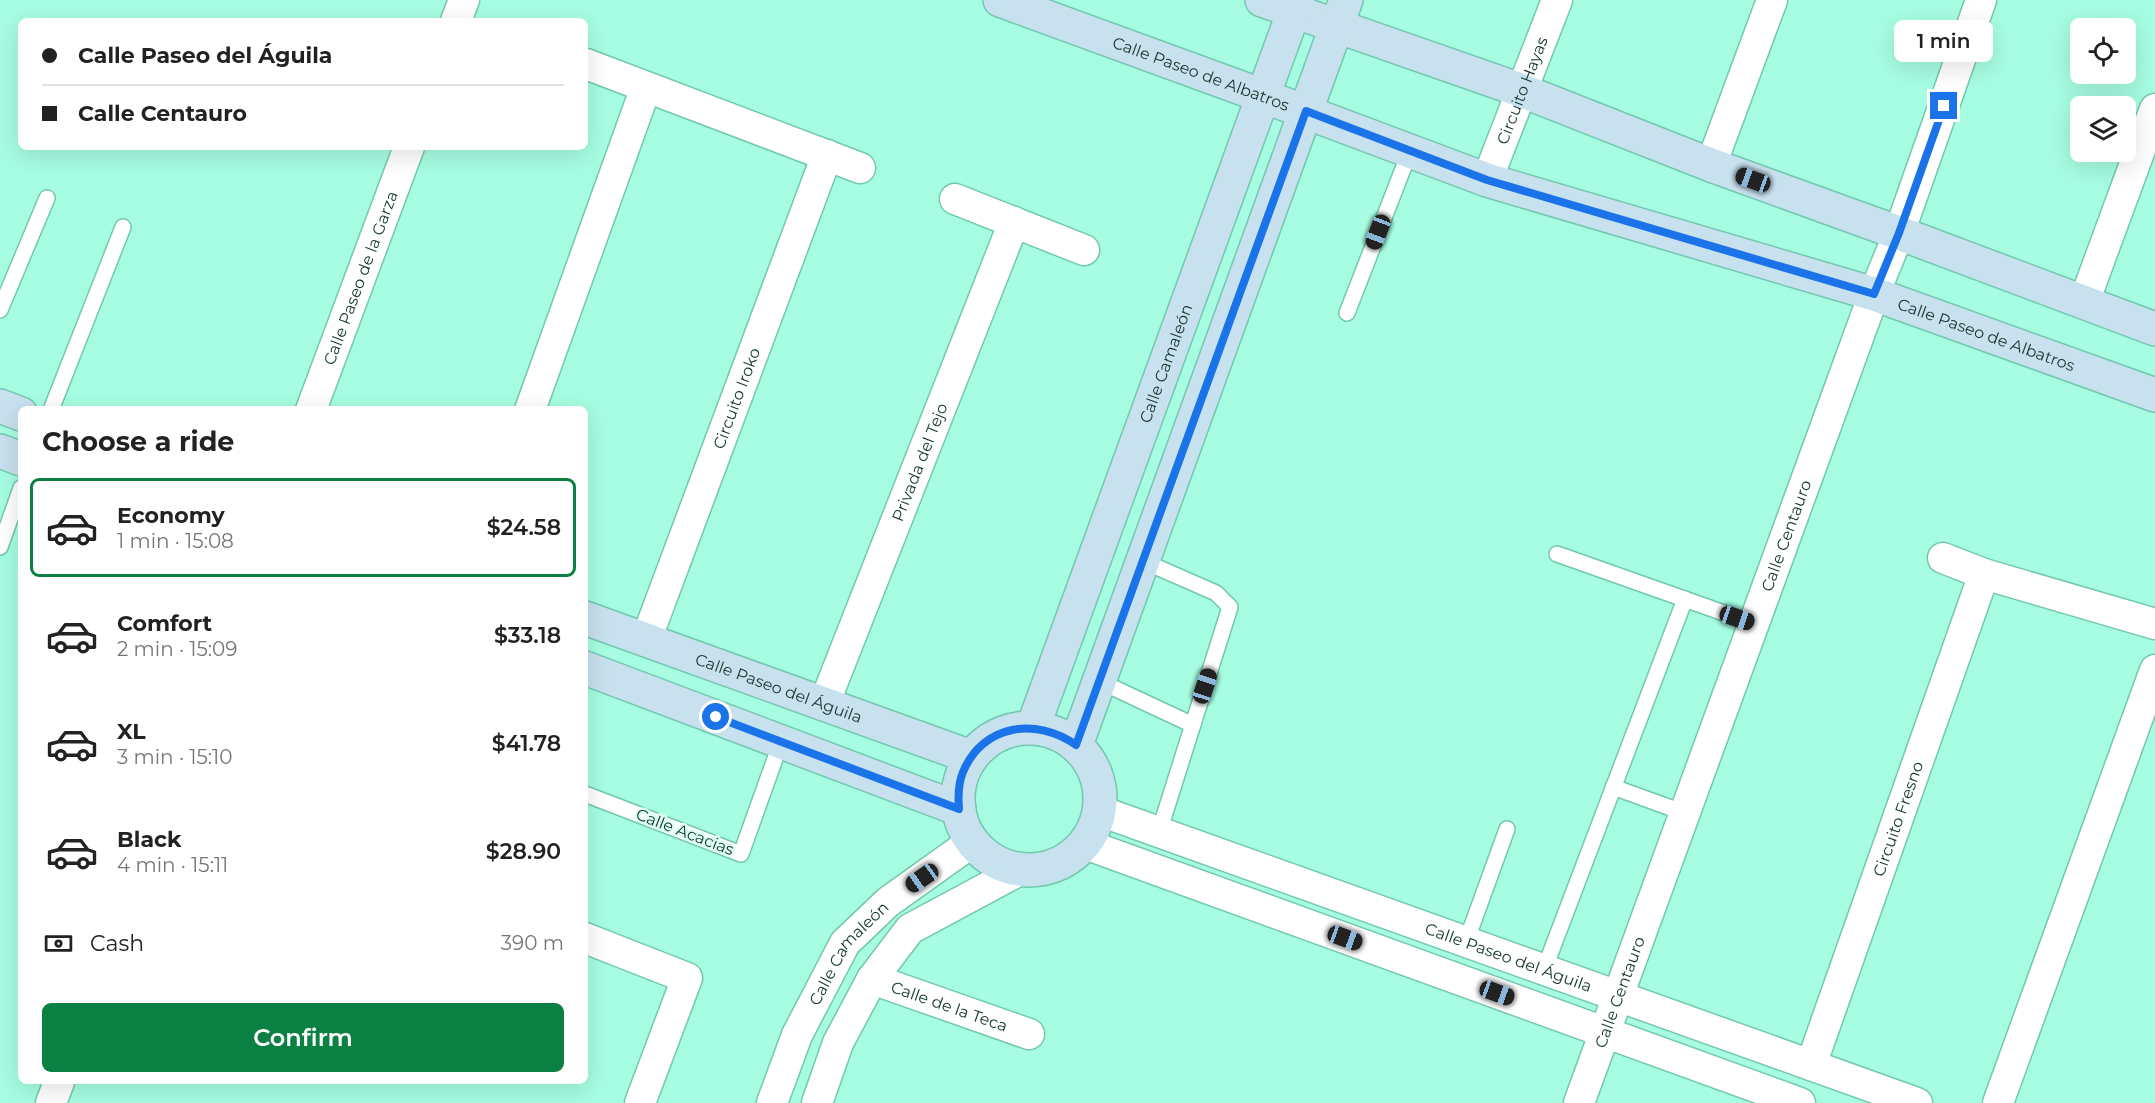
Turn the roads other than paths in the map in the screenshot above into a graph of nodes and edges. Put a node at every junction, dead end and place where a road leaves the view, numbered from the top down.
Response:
1 (464, 0) edge
2 (1000, 0) edge
3 (1262, 0) edge
4 (1557, 0) edge
5 (1772, 0) edge
6 (1982, 0) edge
7 (1296, 5) edge
8 (1341, 13) edge
9 (457, 18) edge
10 (588, 65) edge
11 (646, 87) junction
12 (1523, 91) junction
13 (1263, 96) junction
14 (2155, 109) edge
15 (1306, 111) junction
16 (408, 150) edge
17 (1410, 151) junction
18 (827, 155) junction
19 (1712, 165) junction
20 (860, 168) dead end
21 (1487, 180) junction
22 (47, 198) dead end
23 (955, 199) dead end
24 (1014, 222) junction
25 (123, 227) dead end
26 (1899, 233) junction
27 (1084, 250) dead end
28 (1874, 294) junction
29 (2084, 302) junction
30 (0, 310) edge
31 (1347, 313) dead end
32 (2155, 329) edge
33 (2155, 395) edge
34 (0, 406) edge
35 (53, 406) edge
36 (312, 406) edge
37 (531, 406) edge
38 (18, 413) edge
39 (0, 452) edge
40 (18, 458) edge
41 (18, 496) edge
42 (0, 547) edge
43 (1557, 554) dead end
44 (1943, 558) dead end
45 (1143, 561) junction
46 (1984, 574) junction
47 (1685, 599) junction
48 (588, 619) edge
49 (1755, 624) junction
50 (2155, 624) edge
51 (646, 640) junction
52 (588, 669) edge
53 (2155, 670) edge
54 (1099, 681) junction
55 (824, 704) junction
56 (1192, 725) junction
57 (1033, 728) junction
58 (781, 742) junction
59 (1076, 745) junction
60 (971, 757) junction
61 (1613, 787) junction
62 (588, 795) edge
63 (959, 809) junction
64 (1100, 811) junction
65 (1685, 813) junction
66 (1507, 829) dead end
67 (1159, 832) junction
68 (972, 842) junction
69 (1085, 844) junction
70 (1020, 870) junction
71 (588, 939) edge
72 (1466, 942) junction
73 (1544, 970) junction
74 (872, 979) junction
75 (1618, 996) junction
76 (1605, 1032) junction
77 (1029, 1034) dead end
78 (1811, 1065) junction
79 (58, 1084) edge
80 (51, 1103) edge
81 (640, 1103) edge
82 (772, 1103) edge
83 (817, 1103) edge
84 (1579, 1103) edge
85 (1800, 1103) edge
86 (1917, 1103) edge
87 (1998, 1103) edge

1 - 9 street
2 - 13 street, Calle Paseo de Albatros
3 - 7 street
4 - 12 street, Circuito Hayas
5 - 19 street
6 - 26 street, Calle Centauro
7 - 8 street
7 - 13 street, Calle Camaleón
8 - 12 street
8 - 15 street
10 - 11 street
11 - 18 street
11 - 37 street
12 - 19 street
12 - 21 street, Circuito Hayas
13 - 15 street, Calle Paseo de Albatros
13 - 57 street, Calle Camaleón
14 - 29 street
15 - 17 street, Calle Paseo de Albatros
15 - 45 street
16 - 36 street, Calle Paseo de la Garza
17 - 21 street, Calle Paseo de Albatros
17 - 31 lane
18 - 20 street
18 - 51 street, Circuito Iroko
19 - 26 street
21 - 28 street, Calle Paseo de Albatros
22 - 30 lane
23 - 24 street
24 - 27 street
24 - 55 street, Privada del Tejo
25 - 35 lane
26 - 28 street, Calle Centauro
26 - 29 street
28 - 33 street, Calle Paseo de Albatros
28 - 49 street, Calle Centauro
29 - 32 street
34 - 38 street
39 - 40 street
41 - 42 lane
43 - 47 lane
44 - 46 street
45 - 54 street
45 - 56 lane
46 - 50 street
46 - 78 street, Circuito Fresno
47 - 49 lane
47 - 61 lane
48 - 51 street, Calle Paseo del Águila
49 - 65 street, Calle Centauro
51 - 55 street, Calle Paseo del Águila
52 - 58 street
53 - 87 street
54 - 56 lane
54 - 59 street
55 - 60 street, Calle Paseo del Águila
56 - 67 lane
57 - 59 street
57 - 60 street
58 - 62 lane, Calle Acacias
58 - 63 street
59 - 64 street
60 - 63 street
61 - 65 lane
61 - 73 lane
63 - 68 street
64 - 67 street, Calle Paseo del Águila
64 - 69 street
65 - 75 street, Calle Centauro
66 - 72 lane
67 - 72 street, Calle Paseo del Águila
68 - 70 street
68 - 82 street, Calle Camaleón
69 - 70 street
69 - 76 street
70 - 74 street, Calle Camaleón
71 - 81 street
72 - 73 street, Calle Paseo del Águila
73 - 75 street, Calle Paseo del Águila
74 - 77 street, Calle de la Teca
74 - 83 street, Calle Camaleón
75 - 76 street, Calle Centauro
75 - 78 street, Calle Paseo del Águila
76 - 84 street, Calle Centauro
76 - 85 street
78 - 86 street, Calle Paseo del Águila
79 - 80 street

